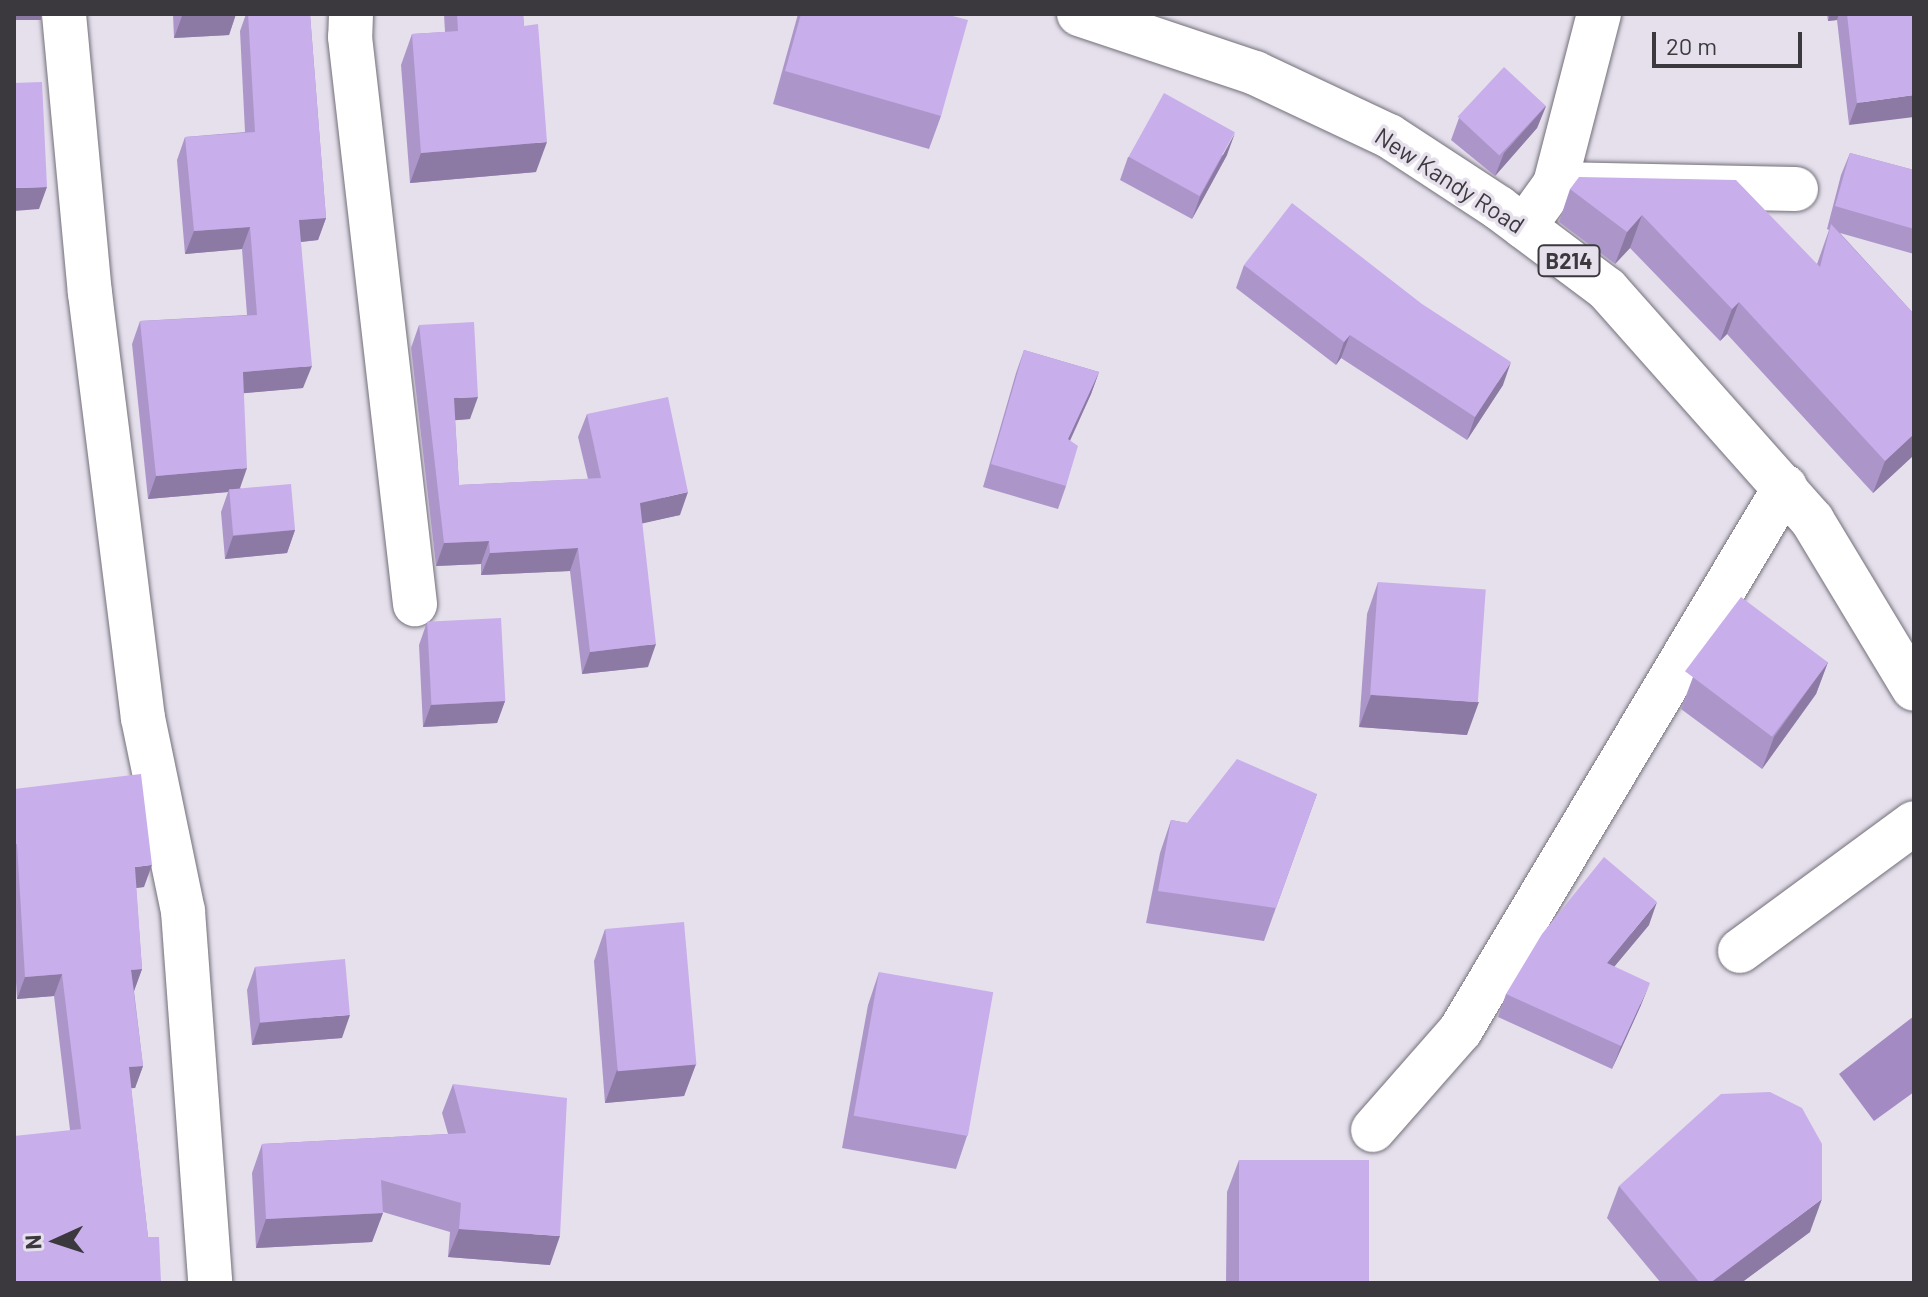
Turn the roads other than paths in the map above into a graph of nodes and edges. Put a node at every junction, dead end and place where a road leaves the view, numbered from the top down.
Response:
1 (64, 14) edge
2 (351, 14) edge
3 (1079, 14) edge
4 (1599, 14) edge
5 (1136, 22) edge
6 (1555, 184) junction
7 (1796, 189) dead end
8 (1524, 227) junction
9 (1785, 487) junction
10 (415, 604) dead end
11 (1914, 689) edge
12 (1914, 823) edge
13 (1740, 951) dead end
14 (1373, 1130) dead end
15 (210, 1283) edge

1 - 15 street
2 - 10 street
3 - 5 street, New Kandy Road / B214
4 - 6 street
5 - 8 street, New Kandy Road / B214
6 - 7 street
6 - 8 street
8 - 9 street, New Kandy Road / B214
9 - 11 street, New Kandy Road / B214
9 - 14 street
12 - 13 street

